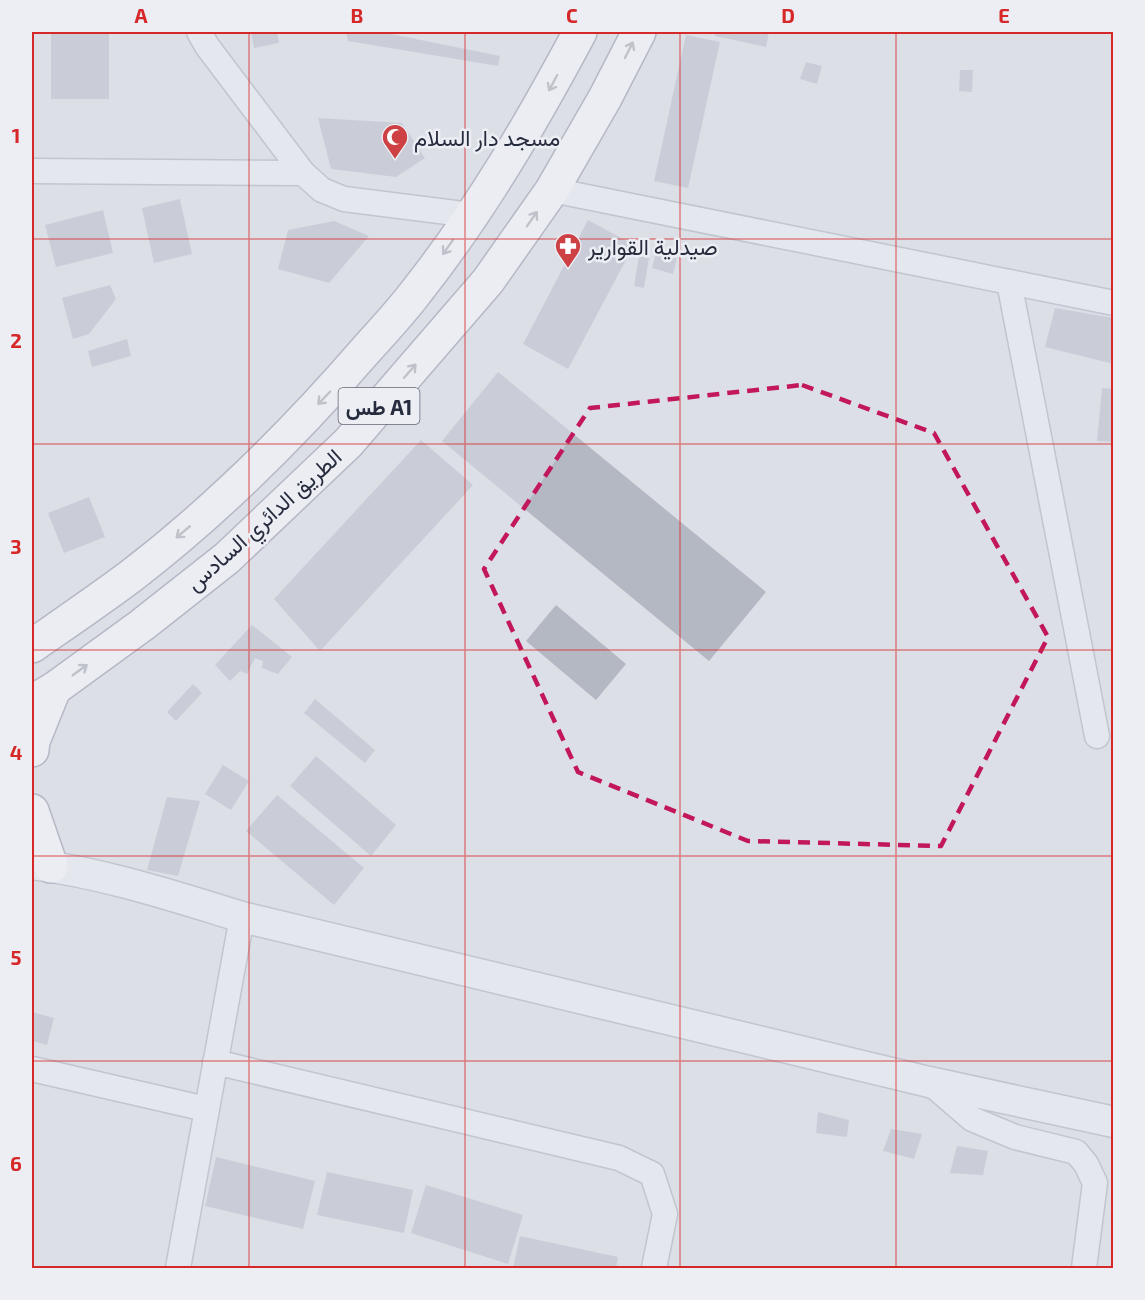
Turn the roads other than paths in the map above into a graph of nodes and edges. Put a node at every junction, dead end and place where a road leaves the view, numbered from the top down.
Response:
1 (199, 32) edge
2 (580, 32) edge
3 (639, 32) edge
4 (32, 171) edge
5 (303, 173) junction
6 (552, 190) junction
7 (471, 215) junction
8 (1009, 282) junction
9 (1113, 303) edge
10 (32, 646) edge
11 (43, 696) edge
12 (1097, 736) dead end
13 (32, 750) edge
14 (32, 811) edge
15 (41, 865) edge
16 (242, 917) junction
17 (215, 1062) junction
18 (32, 1070) edge
19 (929, 1082) junction
20 (206, 1109) junction
21 (1113, 1122) edge
22 (178, 1269) edge
23 (654, 1269) edge
24 (1084, 1269) edge

1 - 5 street
2 -> 7 highway, الطريق الدائري السادس / طس A1
6 -> 3 highway, الطريق الدائري السادس / طس A1
4 - 5 street
5 - 7 street
6 - 8 street
11 -> 6 highway, الطريق الدائري السادس / طس A1
7 -> 10 highway, الطريق الدائري السادس / طس A1
8 - 9 street
8 - 12 street
11 - 13 highway
14 - 15 highway
15 - 16 street
16 - 17 street
16 - 19 street
17 - 20 street
17 - 23 street
18 - 20 street
19 - 21 street
19 - 24 street
20 - 22 street

